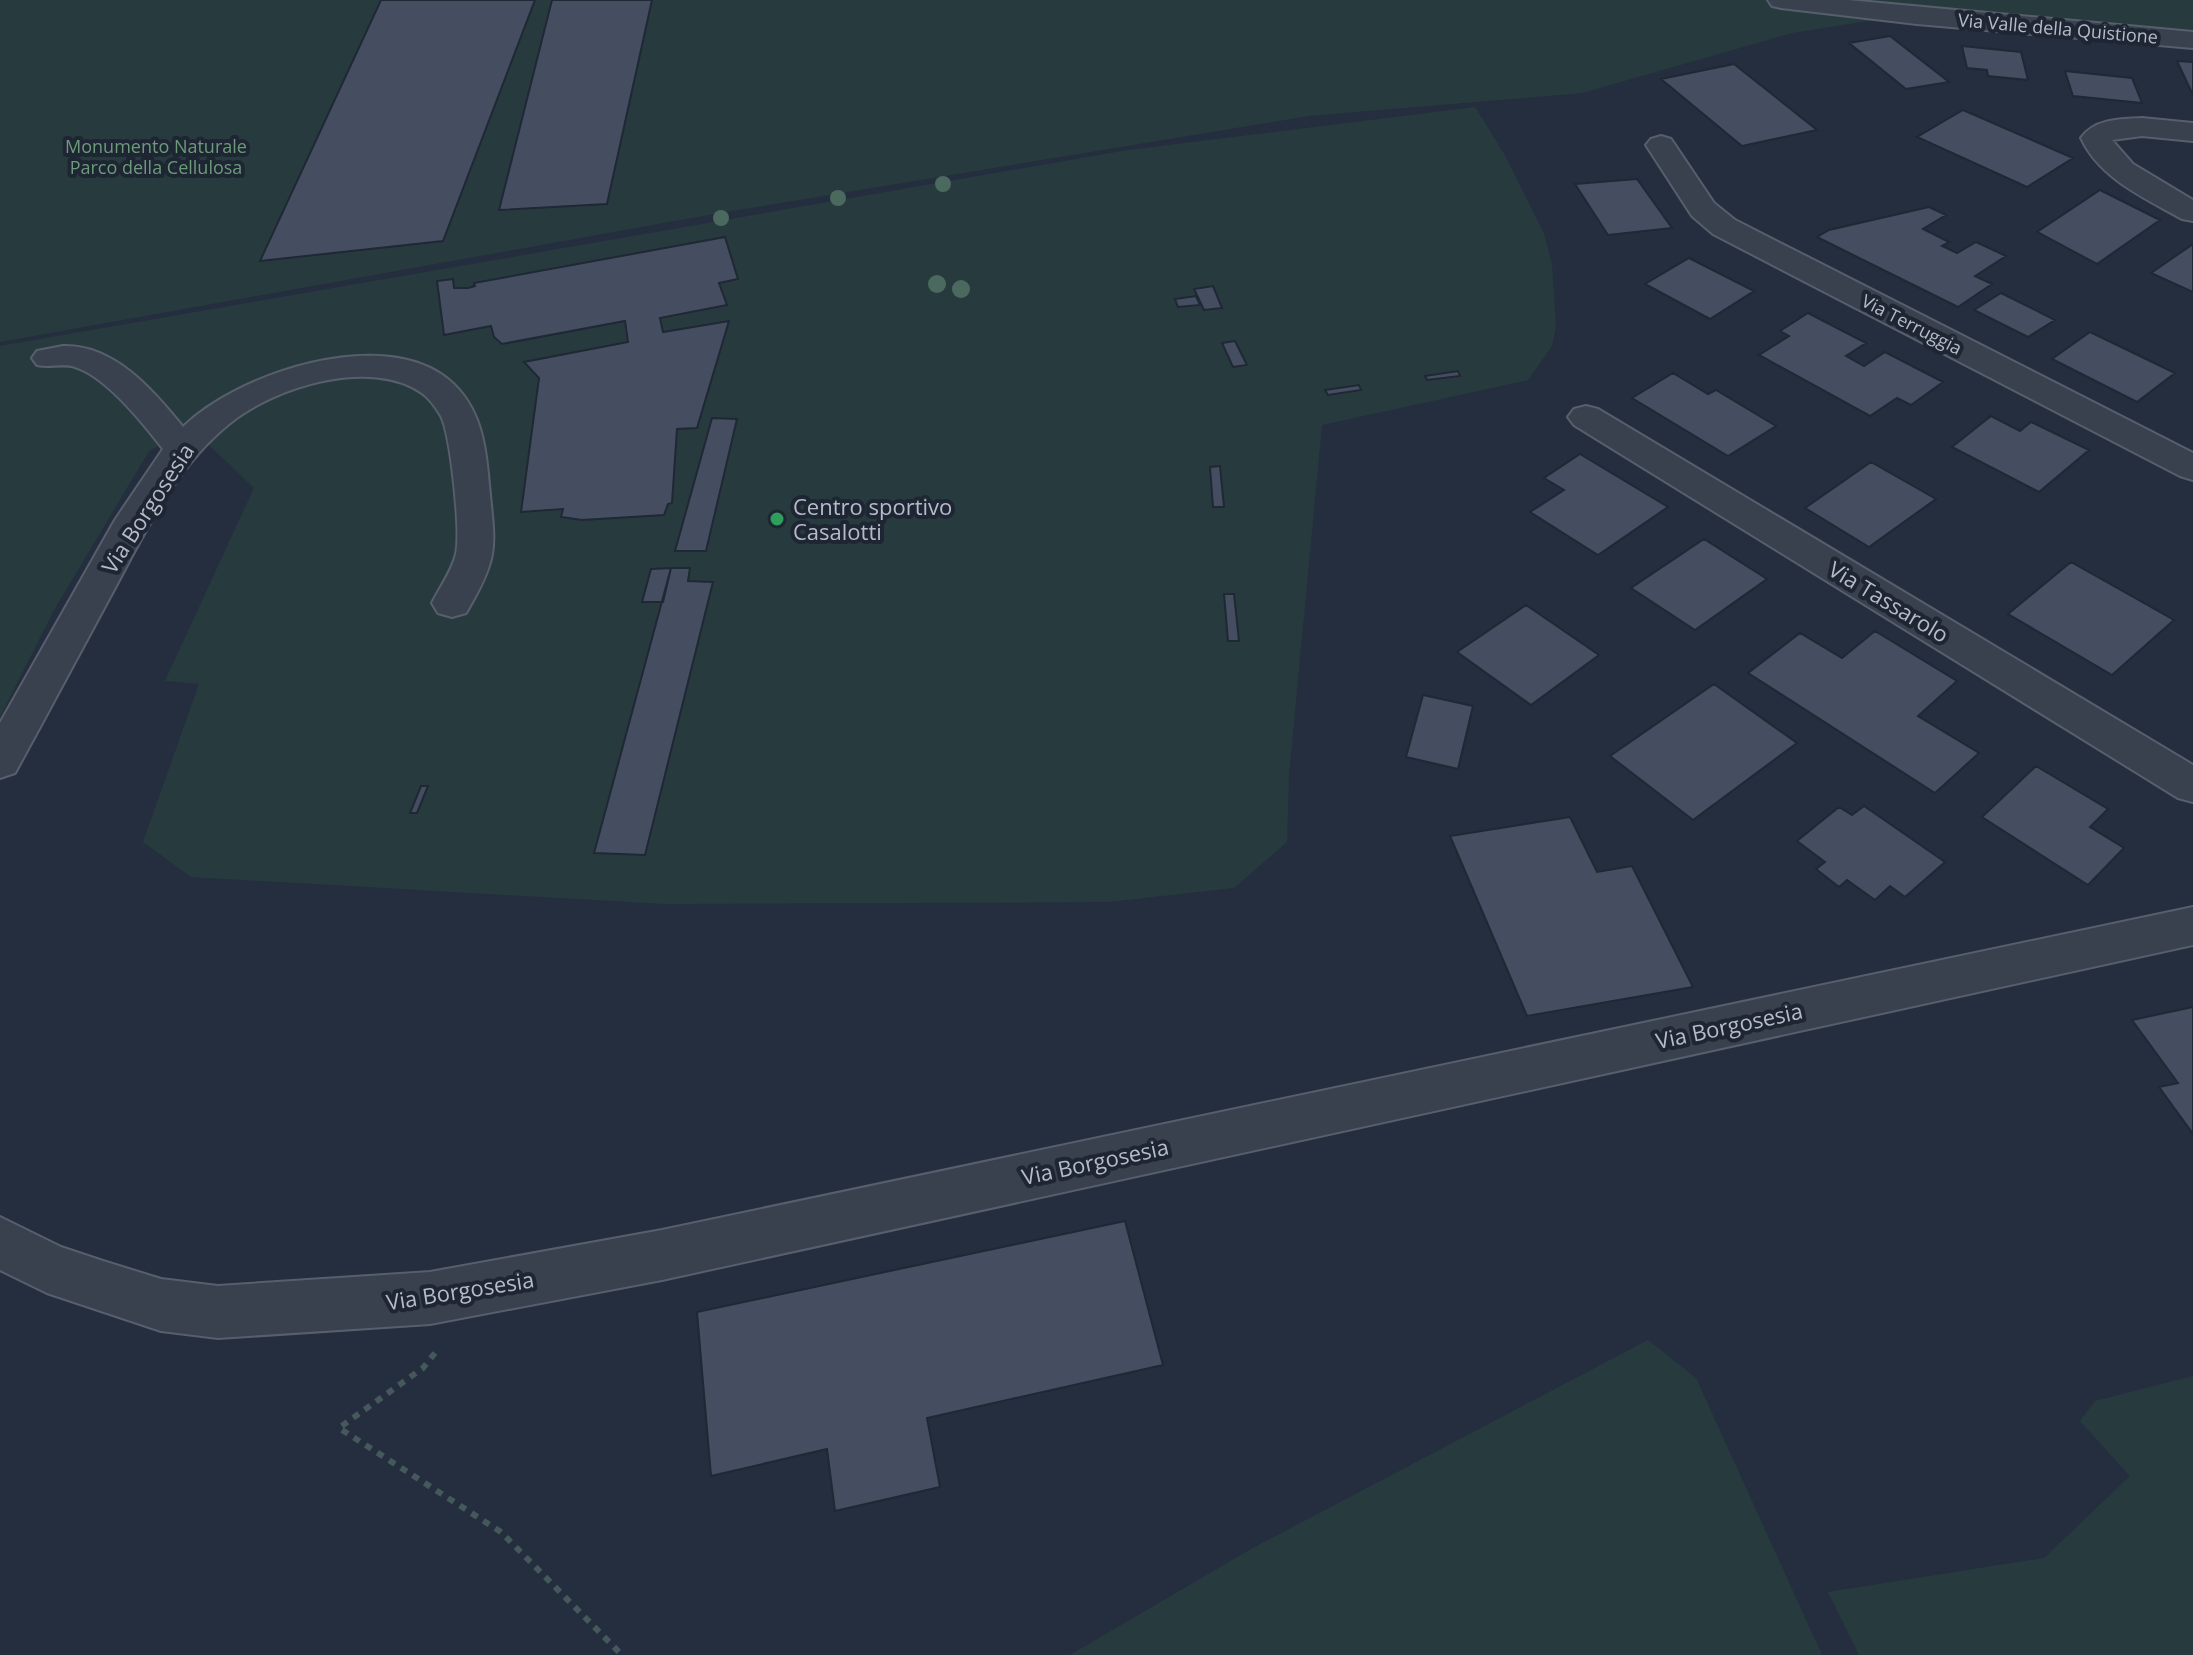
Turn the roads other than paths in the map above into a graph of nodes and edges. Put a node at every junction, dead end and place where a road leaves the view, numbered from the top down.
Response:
1 (1781, 0) edge
2 (2193, 40) edge
3 (2193, 132) edge
4 (1661, 145) dead end
5 (2193, 212) edge
6 (49, 358) dead end
7 (1586, 417) dead end
8 (182, 449) junction
9 (2193, 468) edge
10 (452, 603) dead end
11 (0, 762) edge
12 (2193, 786) edge
13 (2193, 926) edge
14 (0, 1242) edge

1 - 2 street, Via Valle della Quistione
3 - 5 street
4 - 9 street, Via Terruggia
6 - 8 street
7 - 12 street, Via Tassarolo
8 - 10 street, Via Borgosesia
8 - 11 street, Via Borgosesia
13 - 14 street, Via Borgosesia

